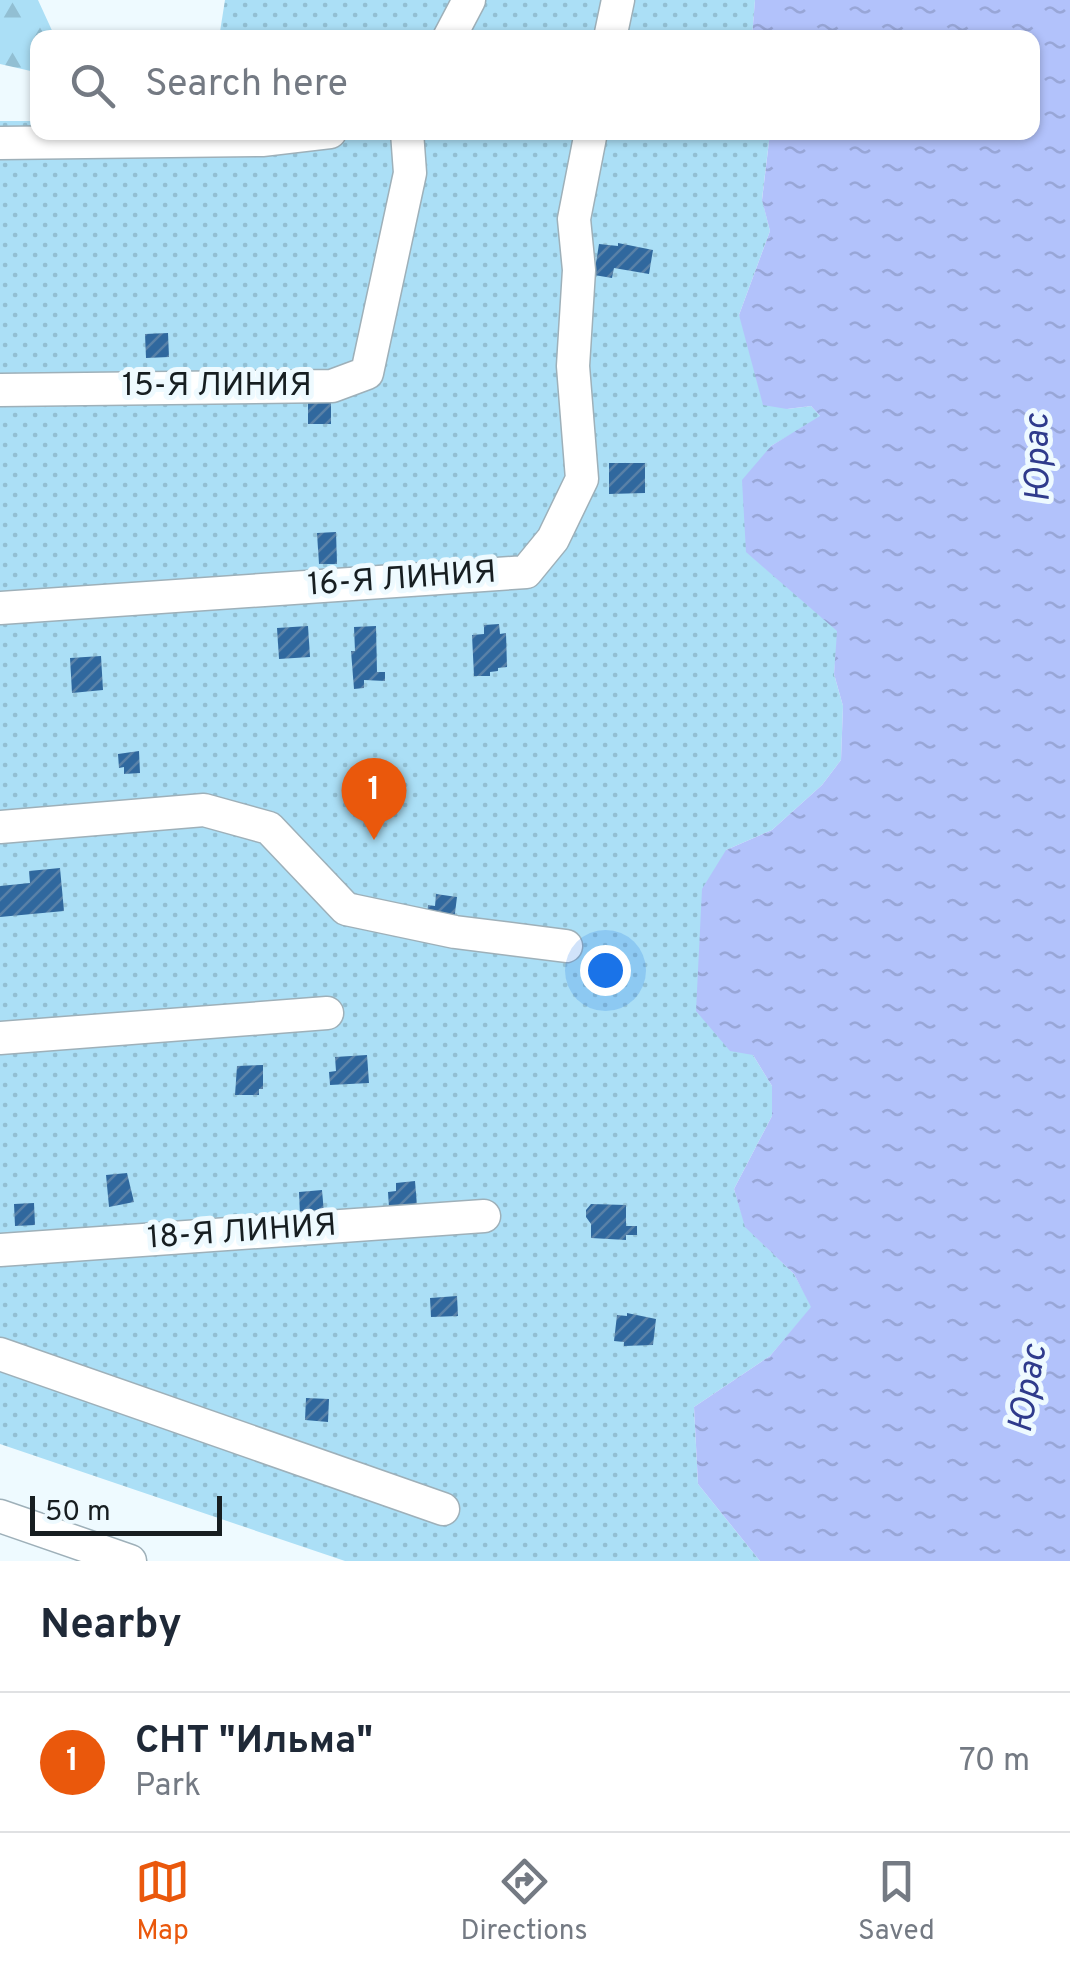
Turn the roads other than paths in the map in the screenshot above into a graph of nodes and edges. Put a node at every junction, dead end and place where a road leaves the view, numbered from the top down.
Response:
1 (470, 0) edge
2 (618, 0) edge
3 (454, 30) edge
4 (612, 30) edge
5 (262, 140) edge
6 (408, 140) edge
7 (590, 140) edge
8 (0, 143) edge
9 (0, 390) edge
10 (0, 608) edge
11 (0, 827) edge
12 (566, 946) dead end
13 (326, 1013) dead end
14 (0, 1038) edge
15 (484, 1216) dead end
16 (0, 1250) edge
17 (0, 1354) edge
18 (443, 1509) dead end
19 (0, 1516) edge
20 (130, 1561) edge

1 - 3 street
2 - 4 street
5 - 8 street
6 - 9 street, 15-Я ЛИНИЯ
7 - 10 street, 16-Я ЛИНИЯ
11 - 12 street
13 - 14 street
15 - 16 street, 18-Я ЛИНИЯ
17 - 18 street
19 - 20 street

